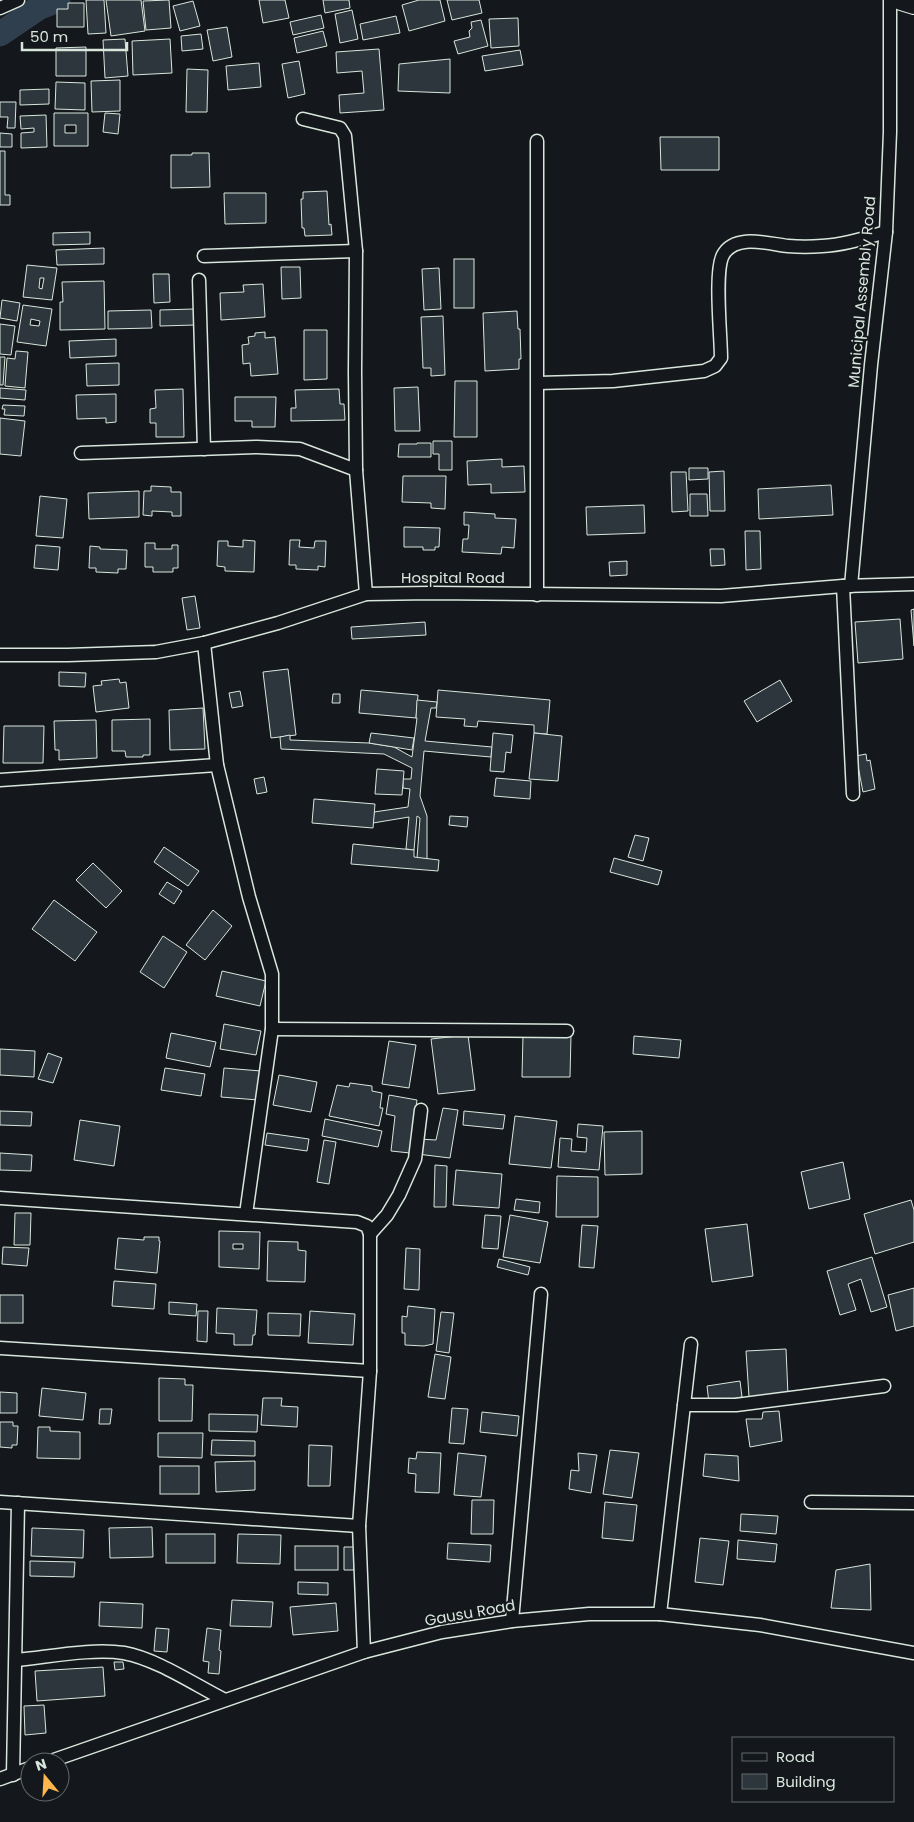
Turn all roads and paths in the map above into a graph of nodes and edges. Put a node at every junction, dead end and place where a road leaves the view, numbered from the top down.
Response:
1 (18, 0) edge
2 (890, 0) edge
3 (901, 0) edge
4 (914, 4) edge
5 (0, 8) edge
6 (303, 119) dead end
7 (537, 141) dead end
8 (886, 232) junction
9 (356, 251) junction
10 (204, 256) dead end
11 (199, 280) dead end
12 (538, 383) junction
13 (204, 449) junction
14 (81, 453) dead end
15 (356, 470) junction
16 (914, 584) edge
17 (847, 586) junction
18 (366, 594) junction
19 (537, 595) junction
20 (204, 643) junction
21 (0, 655) edge
22 (217, 765) junction
23 (0, 780) edge
24 (853, 794) dead end
25 (272, 1029) junction
26 (567, 1031) dead end
27 (421, 1110) dead end
28 (0, 1198) edge
29 (246, 1214) junction
30 (370, 1234) junction
31 (541, 1294) dead end
32 (691, 1344) dead end
33 (0, 1348) edge
34 (370, 1371) junction
35 (884, 1386) dead end
36 (684, 1405) junction
37 (0, 1502) edge
38 (811, 1502) dead end
39 (18, 1503) junction
40 (914, 1503) edge
41 (359, 1526) junction
42 (660, 1614) junction
43 (512, 1621) junction
44 (364, 1652) junction
45 (914, 1653) edge
46 (16, 1660) junction
47 (225, 1700) junction
48 (70, 1754) edge
49 (20, 1771) edge
50 (12, 1774) junction
51 (0, 1779) edge

1 - 5 street
2 - 8 street, Municipal Assembly Road
3 - 4 main road
6 - 9 street
7 - 12 street
8 - 12 street
8 - 17 street, Municipal Assembly Road
9 - 10 street
9 - 15 street
11 - 13 street
12 - 19 street
13 - 14 street
13 - 15 street
15 - 18 street
16 - 17 street, Hospital Road
17 - 19 street, Hospital Road
17 - 24 street, Municipal Assembly Road
18 - 19 street, Hospital Road
18 - 20 street, Hospital Road
20 - 21 street, Hospital Road
20 - 22 street
22 - 23 street
22 - 25 street
25 - 26 street
25 - 29 street
27 - 30 street
28 - 29 street
29 - 30 street
30 - 34 street
31 - 43 street
32 - 36 street
33 - 34 street
34 - 41 street
35 - 36 street
36 - 42 street
37 - 39 street
38 - 40 street
39 - 41 street
39 - 46 street
41 - 44 street
42 - 43 street, Gausu Road
42 - 45 street, Gausu Road
43 - 44 street, Gausu Road
44 - 47 street, Gausu Road
46 - 47 street
46 - 50 street
47 - 48 street, Gausu Road
49 - 50 street
50 - 51 street

